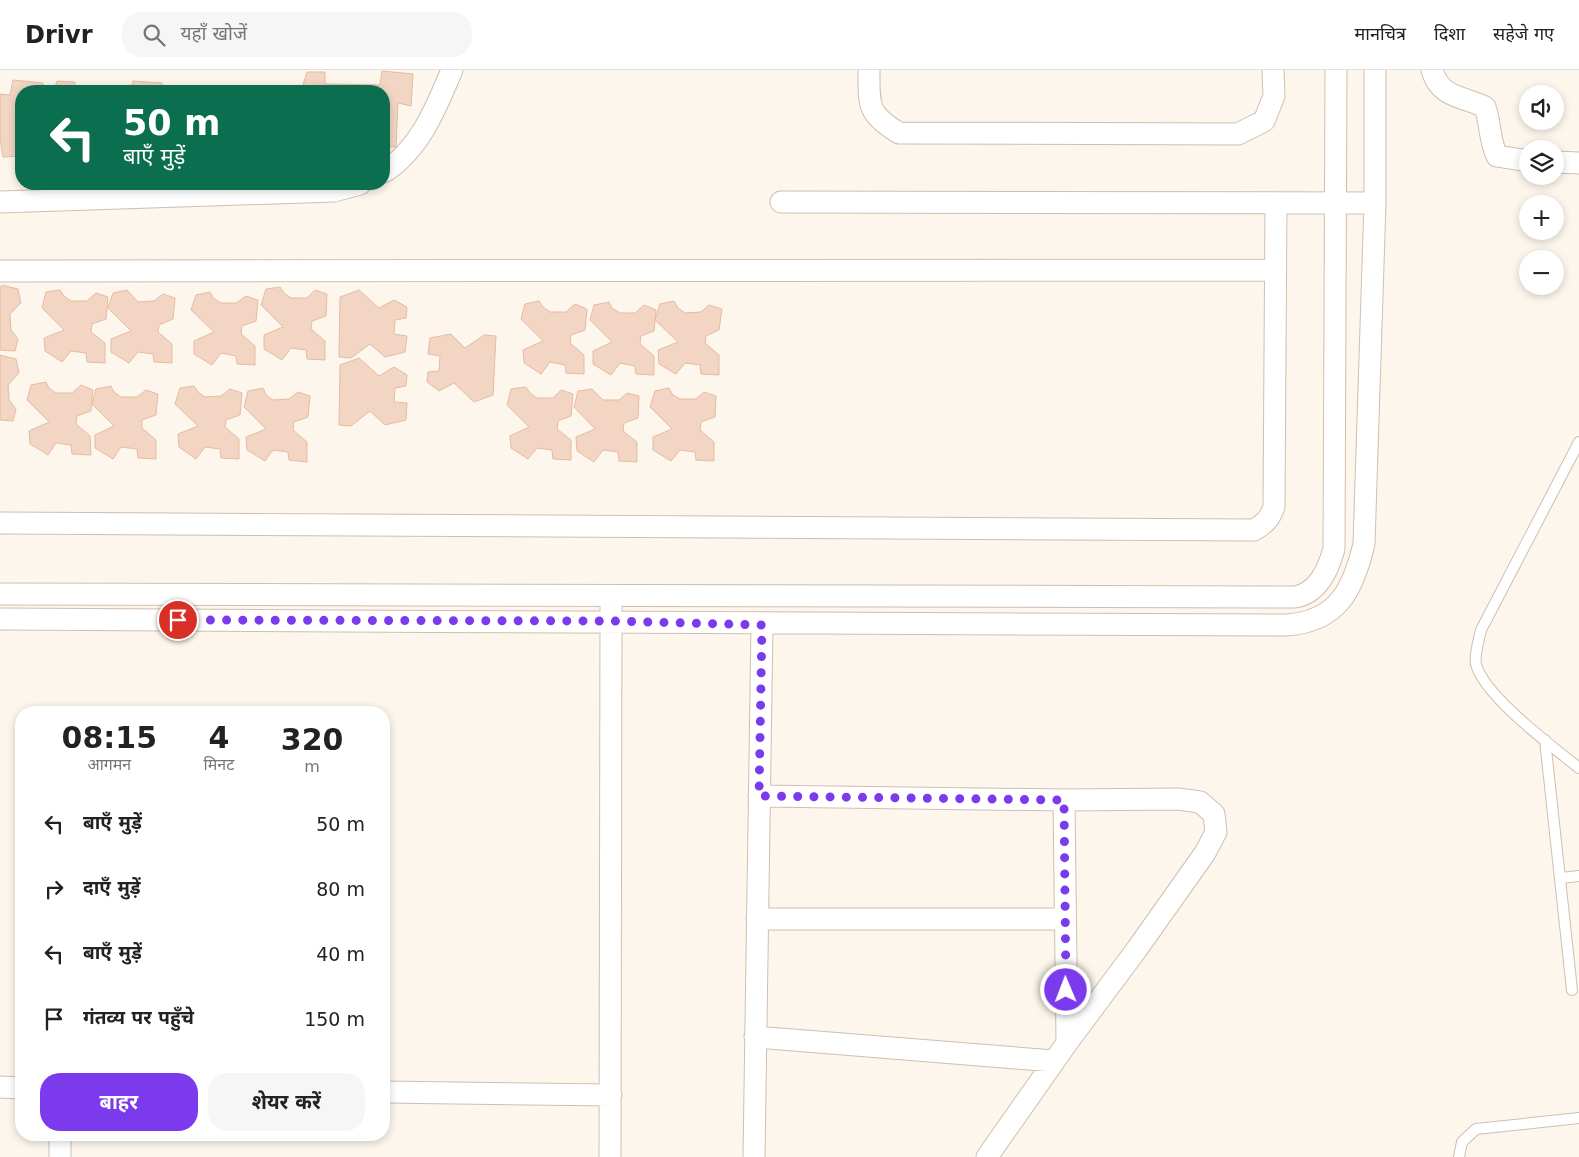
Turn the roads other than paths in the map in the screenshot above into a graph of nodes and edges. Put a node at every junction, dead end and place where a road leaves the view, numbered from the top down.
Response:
1 (452, 70) edge
2 (869, 70) edge
3 (1273, 70) edge
4 (1336, 70) edge
5 (1375, 70) edge
6 (1432, 70) edge
7 (1519, 160) edge
8 (1564, 162) edge
9 (1579, 163) edge
10 (390, 168) edge
11 (338, 190) edge
12 (0, 202) edge
13 (781, 202) dead end
14 (1276, 202) junction
15 (1336, 203) junction
16 (1375, 203) junction
17 (1275, 270) junction
18 (0, 271) edge
19 (1579, 442) edge
20 (0, 523) edge
21 (0, 594) edge
22 (611, 596) junction
23 (0, 620) edge
24 (611, 621) junction
25 (762, 625) junction
26 (1545, 740) junction
27 (1579, 768) edge
28 (759, 796) junction
29 (1064, 800) junction
30 (1579, 876) edge
31 (1561, 878) junction
32 (757, 919) junction
33 (1065, 919) junction
34 (1572, 990) dead end
35 (755, 1037) junction
36 (1066, 1043) junction
37 (1054, 1061) junction
38 (0, 1087) edge
39 (15, 1088) edge
40 (390, 1092) edge
41 (611, 1095) junction
42 (1579, 1118) edge
43 (60, 1141) edge
44 (60, 1157) edge
45 (610, 1157) edge
46 (754, 1157) edge
47 (987, 1157) edge
48 (1459, 1157) edge

1 - 10 street
2 - 3 street
4 - 15 street
5 - 16 street
6 - 7 street
8 - 9 street
11 - 12 street
13 - 14 street
14 - 15 street
14 - 17 street
15 - 16 street
15 - 22 street
16 - 25 street
17 - 18 street
17 - 20 street
19 - 26 lane
21 - 22 street
22 - 24 street
23 - 24 street
24 - 25 street
24 - 41 street
25 - 28 street
26 - 27 lane
26 - 31 lane
28 - 29 street
28 - 32 street
29 - 33 street
29 - 36 street
30 - 31 lane
31 - 34 lane
32 - 33 street
32 - 35 street
33 - 36 street
35 - 37 street
35 - 46 street
36 - 37 street
37 - 47 street
38 - 39 street
40 - 41 street
41 - 45 street
42 - 48 lane
43 - 44 street

